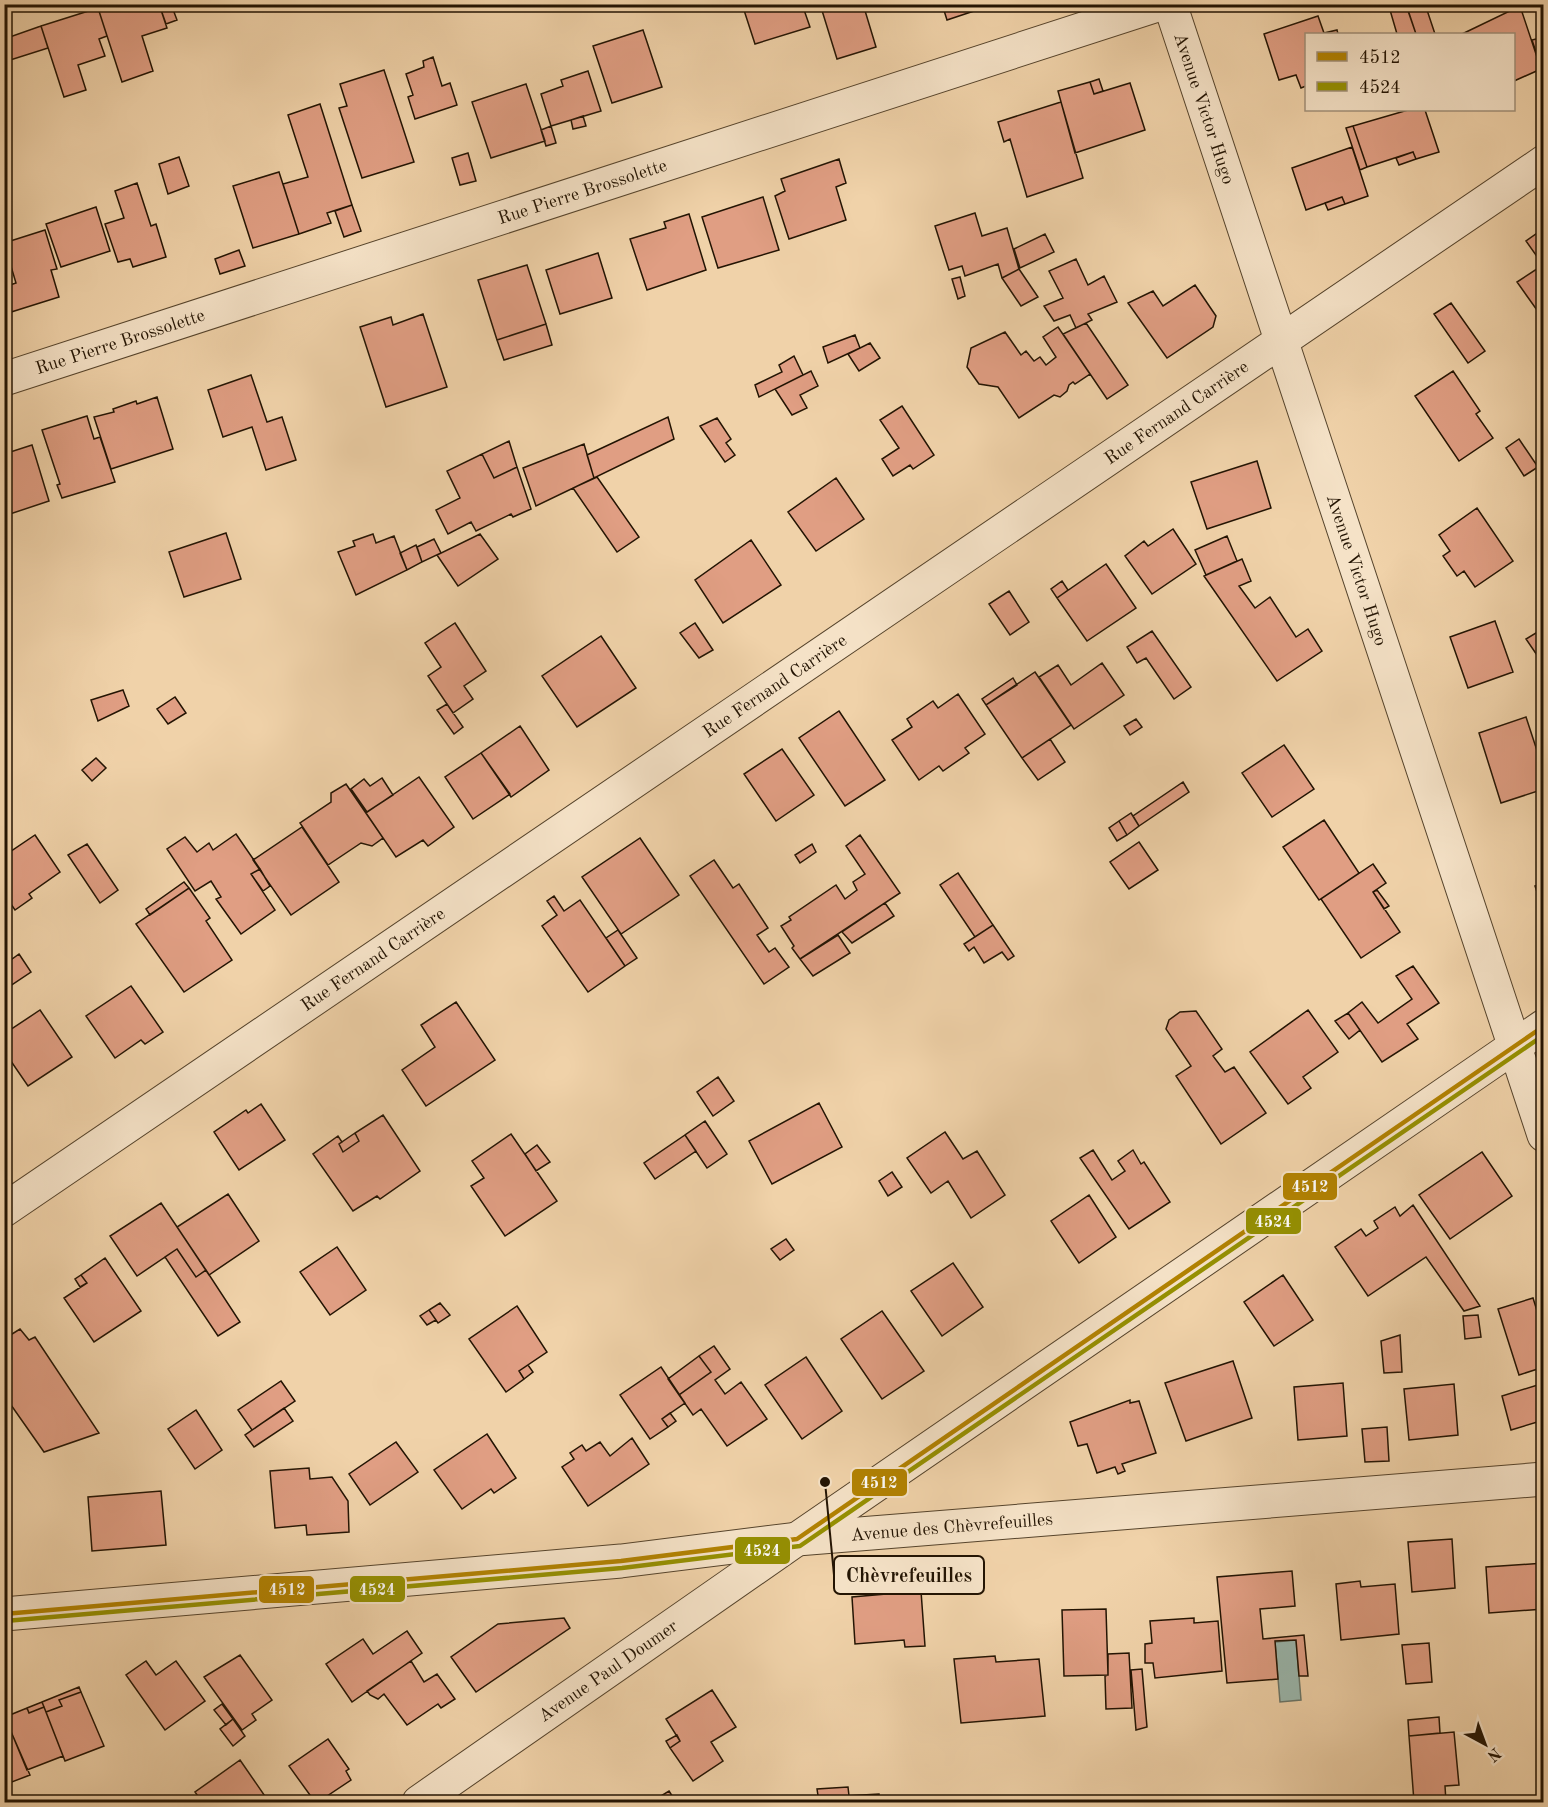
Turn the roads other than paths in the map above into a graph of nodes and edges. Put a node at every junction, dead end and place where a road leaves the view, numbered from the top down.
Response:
1 (1160, 4) edge
2 (1170, 4) edge
3 (1544, 162) edge
4 (1281, 341) junction
5 (4, 379) edge
6 (1544, 1026) edge
7 (1514, 1046) junction
8 (1544, 1135) edge
9 (4, 1210) edge
10 (1544, 1479) edge
11 (797, 1539) junction
12 (4, 1614) edge
13 (419, 1803) edge

1 - 5 street, Rue Pierre Brossolette
2 - 4 street, Avenue Victor Hugo
3 - 4 street, Rue Fernand Carrière
4 - 7 street, Avenue Victor Hugo
4 - 9 street, Rue Fernand Carrière
6 - 7 street, Avenue Paul Doumer
7 - 8 street, Avenue Victor Hugo
7 - 11 street, Avenue Paul Doumer
10 - 11 street, Avenue des Chèvrefeuilles
11 - 12 street, Avenue des Chèvrefeuilles
11 - 13 street, Avenue Paul Doumer

